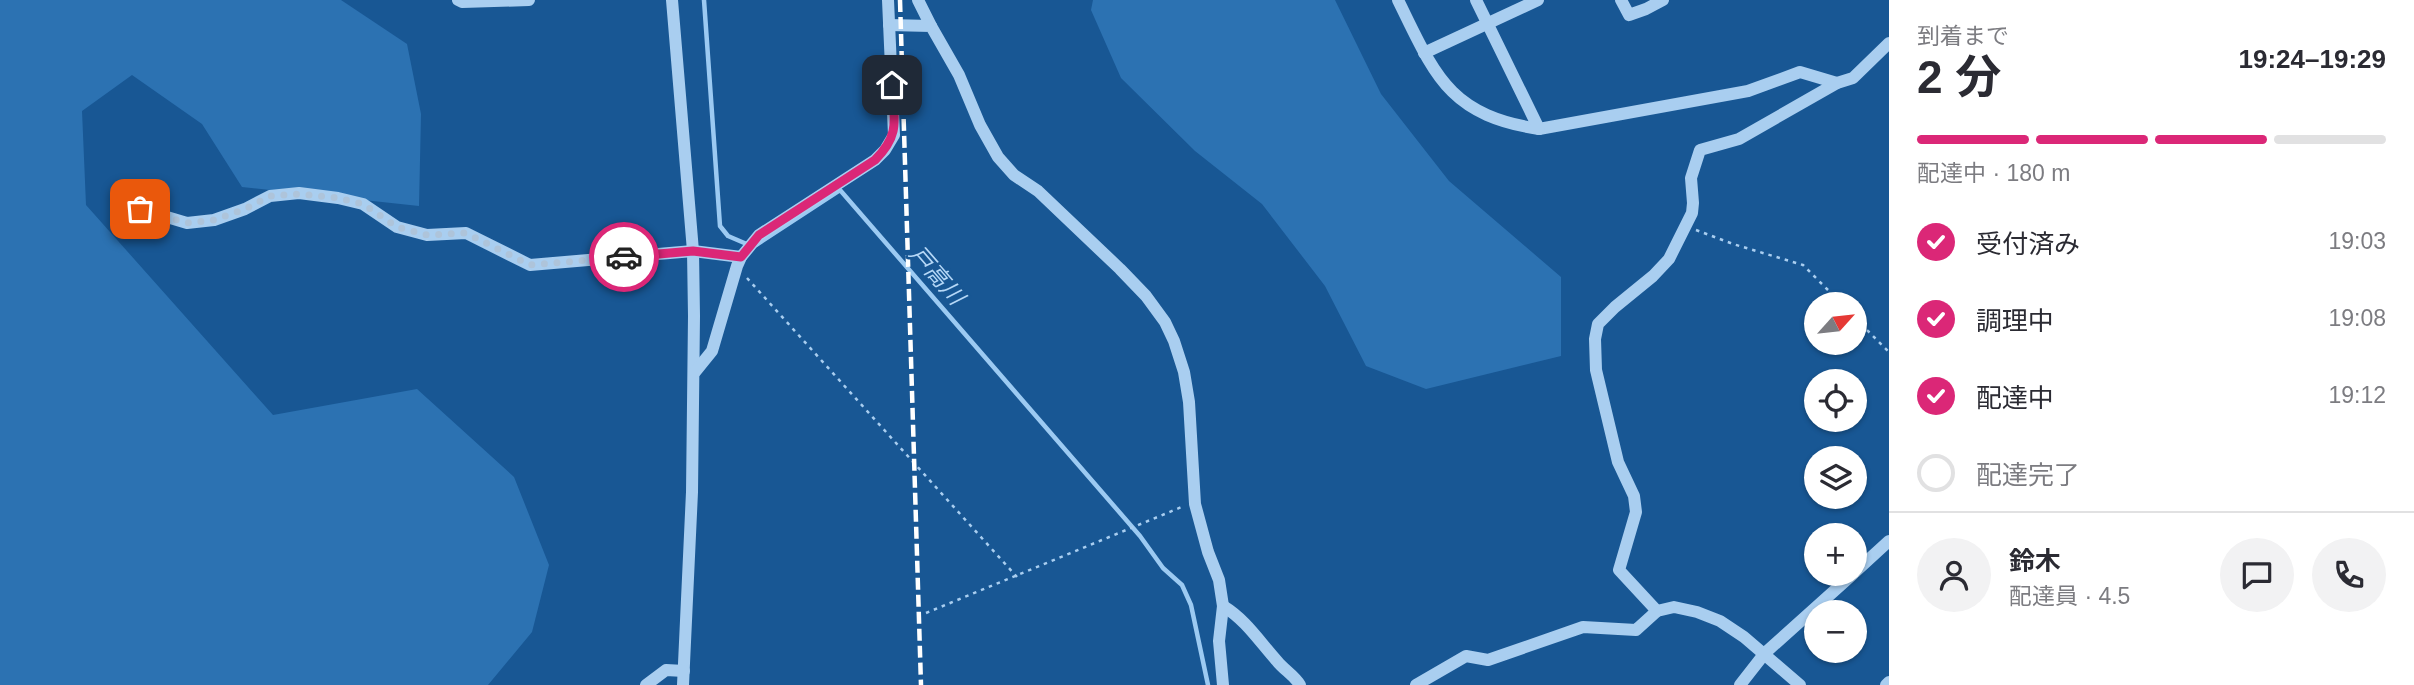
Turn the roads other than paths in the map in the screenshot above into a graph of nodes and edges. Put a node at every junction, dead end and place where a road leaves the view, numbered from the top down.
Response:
1 (458, 0) edge
2 (529, 0) edge
3 (672, 0) edge
4 (888, 0) edge
5 (918, 0) edge
6 (1398, 0) edge
7 (1476, 0) edge
8 (1538, 0) edge
9 (1621, 0) edge
10 (1663, 0) edge
11 (1487, 24) junction
12 (888, 25) junction
13 (931, 26) junction
14 (1889, 43) edge
15 (1424, 53) junction
16 (1838, 83) junction
17 (1539, 128) junction
18 (140, 209) dead end
19 (693, 251) junction
20 (739, 262) junction
21 (695, 372) junction
22 (1889, 541) edge
23 (1867, 561) edge
24 (1840, 586) edge
25 (1223, 606) junction
26 (1657, 611) junction
27 (1765, 653) junction
28 (684, 671) junction
29 (646, 685) edge
30 (683, 685) edge
31 (1223, 685) edge
32 (1300, 685) edge
33 (1416, 685) edge
34 (1740, 685) edge
35 (1800, 685) edge

1 - 2 street
3 - 19 street
4 - 12 street
5 - 13 street
6 - 15 street
7 - 11 street
8 - 11 street
9 - 10 street
11 - 15 street
11 - 17 street
12 - 13 street
12 - 20 street
13 - 25 street
14 - 16 street
15 - 17 street
16 - 17 street
16 - 26 street
18 - 19 street
19 - 20 street
19 - 21 street
20 - 21 street
21 - 28 street
22 - 23 street
24 - 27 street
25 - 31 street
25 - 32 street
26 - 27 street
26 - 33 street
27 - 34 street
27 - 35 street
28 - 29 street
28 - 30 street

